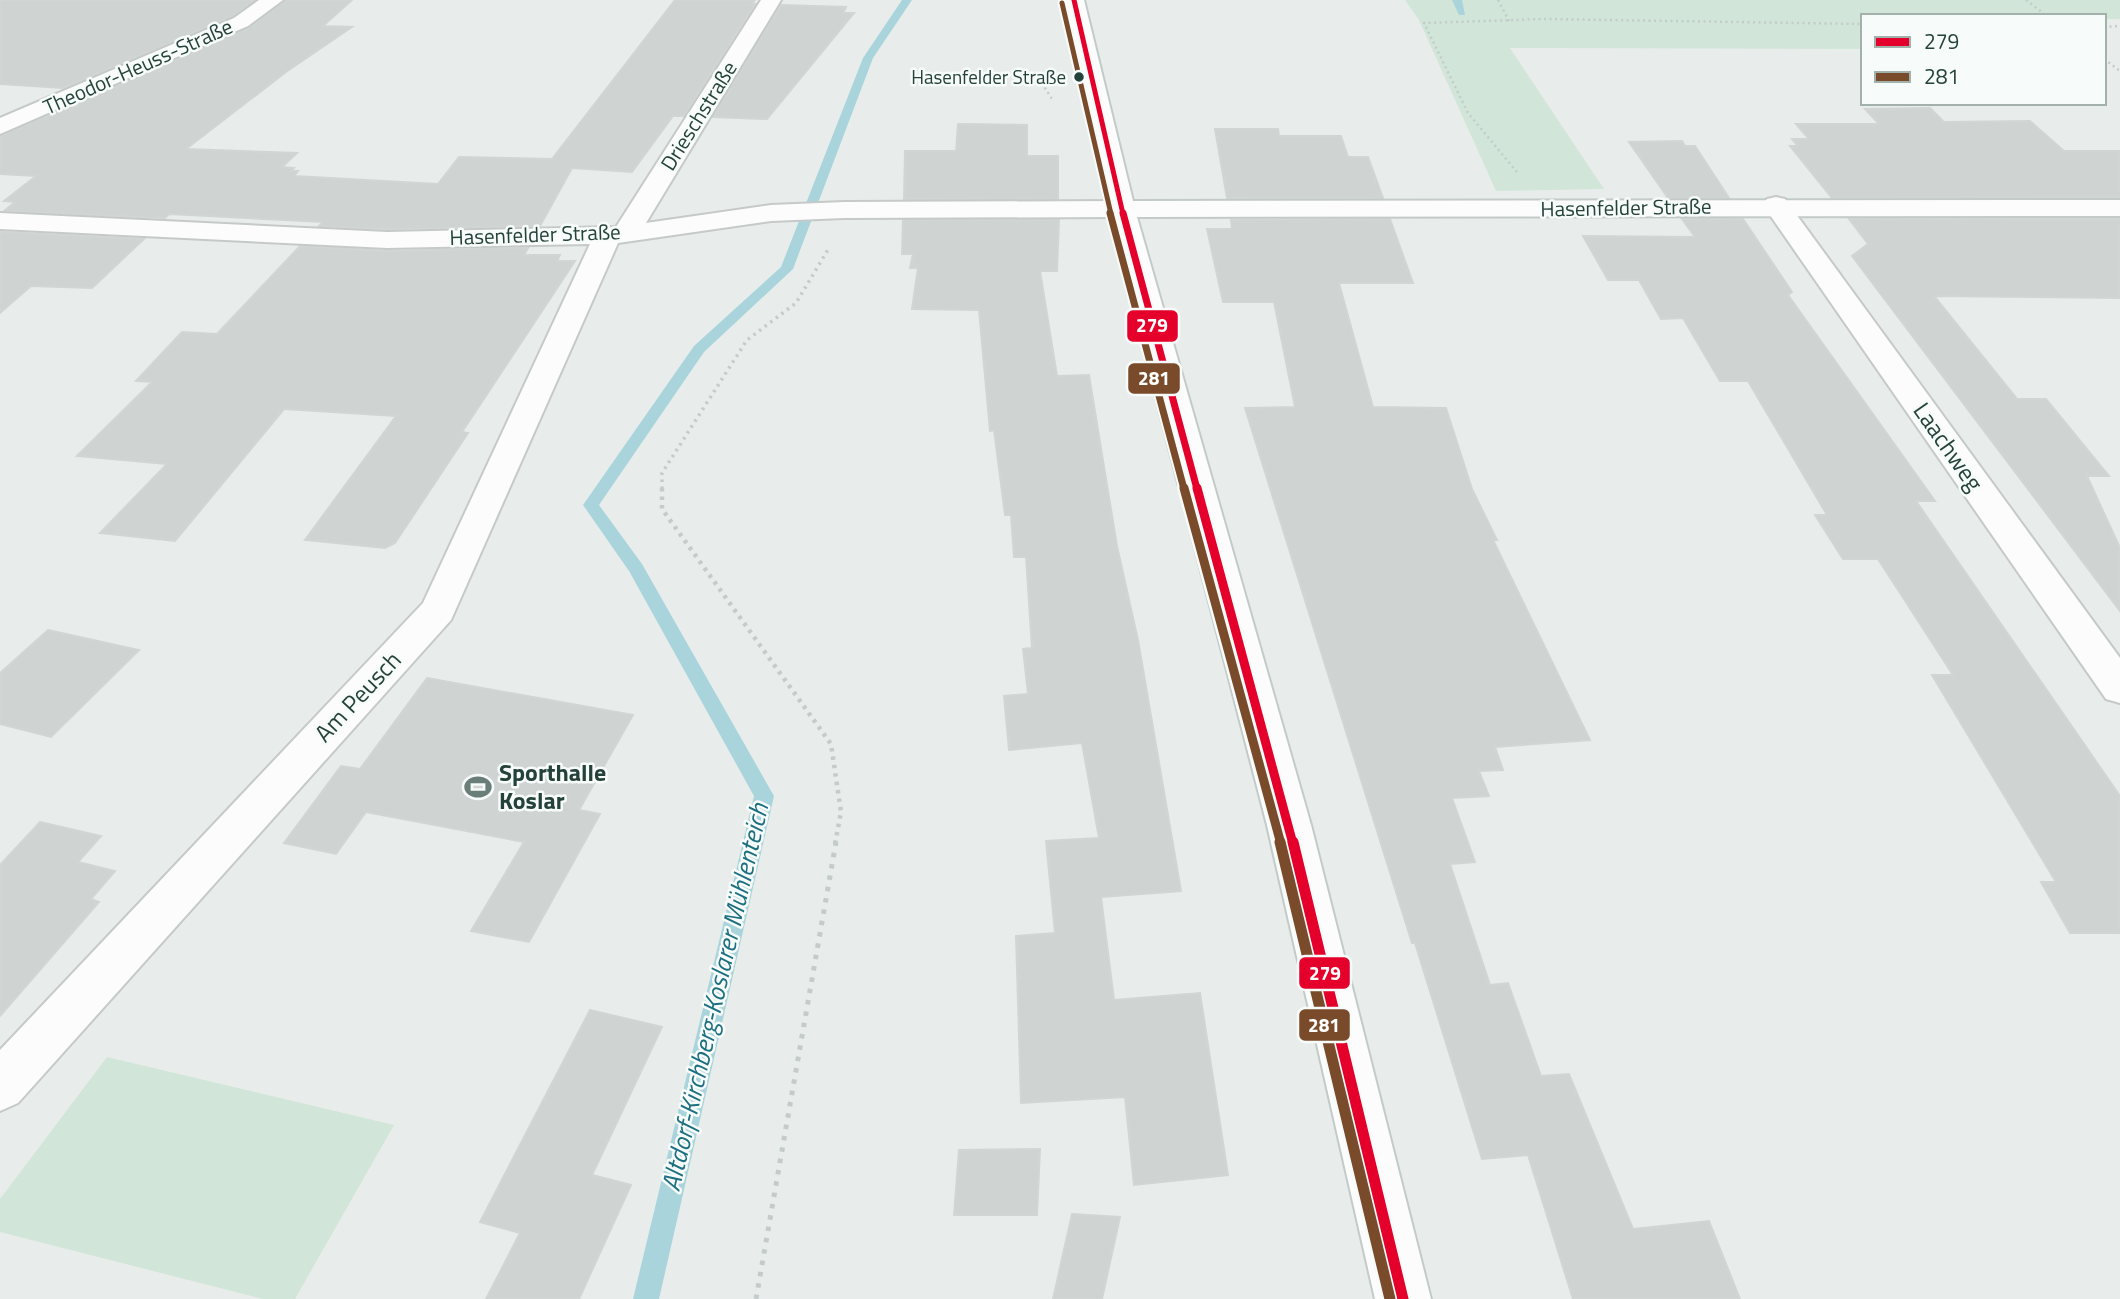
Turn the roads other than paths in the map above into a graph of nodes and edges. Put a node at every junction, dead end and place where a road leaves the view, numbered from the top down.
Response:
1 (273, 0) edge
2 (771, 0) edge
3 (1074, 0) edge
4 (0, 127) edge
5 (1776, 205) junction
6 (2120, 208) edge
7 (1121, 209) junction
8 (0, 220) edge
9 (617, 234) junction
10 (2120, 688) edge
11 (0, 1086) edge
12 (1403, 1299) edge

1 - 4 street, Theodor-Heuss-Straße
2 - 9 street, Drieschstraße
3 - 7 street
5 - 6 street, Hasenfelder Straße
5 - 7 street, Hasenfelder Straße
5 - 10 street, Laachweg
7 - 9 street, Hasenfelder Straße
7 - 12 street
8 - 9 street, Hasenfelder Straße
9 - 11 street, Am Peusch

